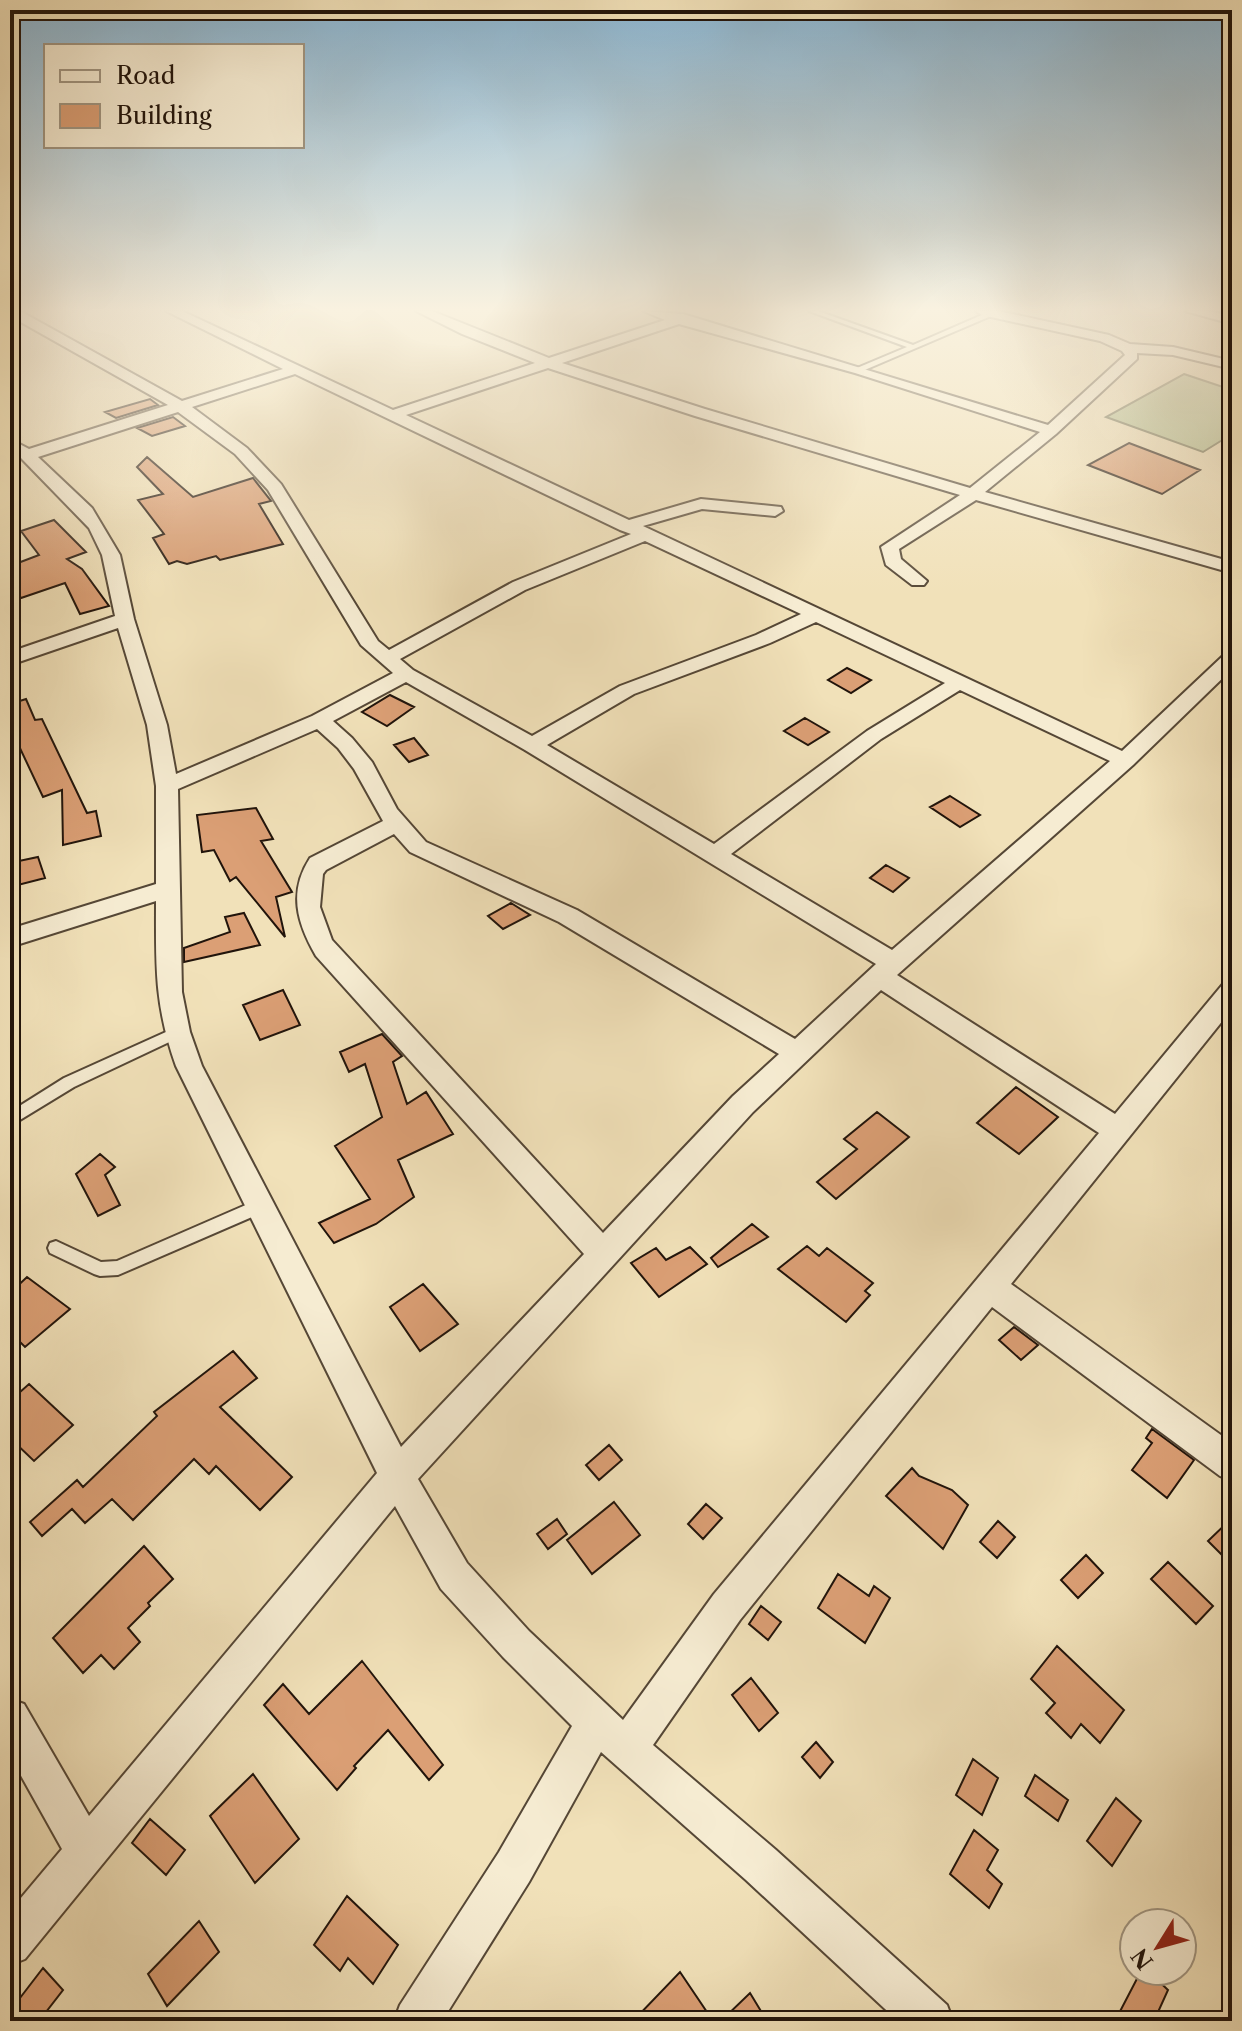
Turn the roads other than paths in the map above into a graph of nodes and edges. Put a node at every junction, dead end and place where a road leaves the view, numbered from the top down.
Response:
1 (180, 406) joint
2 (377, 406) edge
3 (419, 406) edge
4 (676, 406) edge
5 (972, 406) edge
6 (1078, 406) edge
7 (395, 414) junction
8 (1051, 431) junction
9 (18, 450) edge
10 (972, 495) junction
11 (775, 511) dead end
12 (626, 526) junction
13 (644, 535) junction
14 (1232, 568) edge
15 (918, 581) dead end
16 (815, 615) junction
17 (125, 619) junction
18 (11, 658) edge
19 (1232, 658) edge
20 (387, 659) junction
21 (406, 674) junction
22 (958, 683) junction
23 (319, 720) junction
24 (532, 745) junction
25 (1125, 760) junction
26 (167, 786) junction
27 (395, 824) junction
28 (716, 854) junction
29 (167, 889) junction
30 (10, 938) edge
31 (887, 970) junction
32 (1232, 991) edge
33 (177, 1032) junction
34 (798, 1053) junction
35 (10, 1120) edge
36 (1116, 1129) junction
37 (262, 1205) junction
38 (56, 1248) dead end
39 (603, 1254) junction
40 (989, 1286) junction
41 (1232, 1464) edge
42 (397, 1476) junction
43 (10, 1718) edge
44 (611, 1735) junction
45 (85, 1849) junction
46 (10, 1944) edge
47 (917, 2016) edge
48 (416, 2021) edge

1 - 9 street
1 - 20 street
2 - 7 street
3 - 7 street
4 - 10 street
5 - 8 street
6 - 8 street
7 - 12 street
8 - 10 street
9 - 17 street
10 - 14 street
10 - 15 street
11 - 12 street
12 - 13 street
13 - 16 street
13 - 20 street
16 - 22 street
16 - 24 street
17 - 18 street
17 - 26 street
19 - 25 street
20 - 21 street
21 - 23 street
21 - 24 street
22 - 25 street
22 - 28 street
23 - 26 street
23 - 27 street
24 - 28 street
25 - 31 street
26 - 29 street
27 - 34 street
27 - 39 street
28 - 31 street
29 - 30 street
29 - 33 street
31 - 34 street
31 - 36 street
32 - 36 street
33 - 35 lane
33 - 37 street
34 - 39 street
36 - 40 street
37 - 38 lane
37 - 42 street
39 - 42 street
40 - 41 street
40 - 44 street
42 - 44 street
42 - 45 street
43 - 45 street
44 - 47 street
44 - 48 street
45 - 46 street

